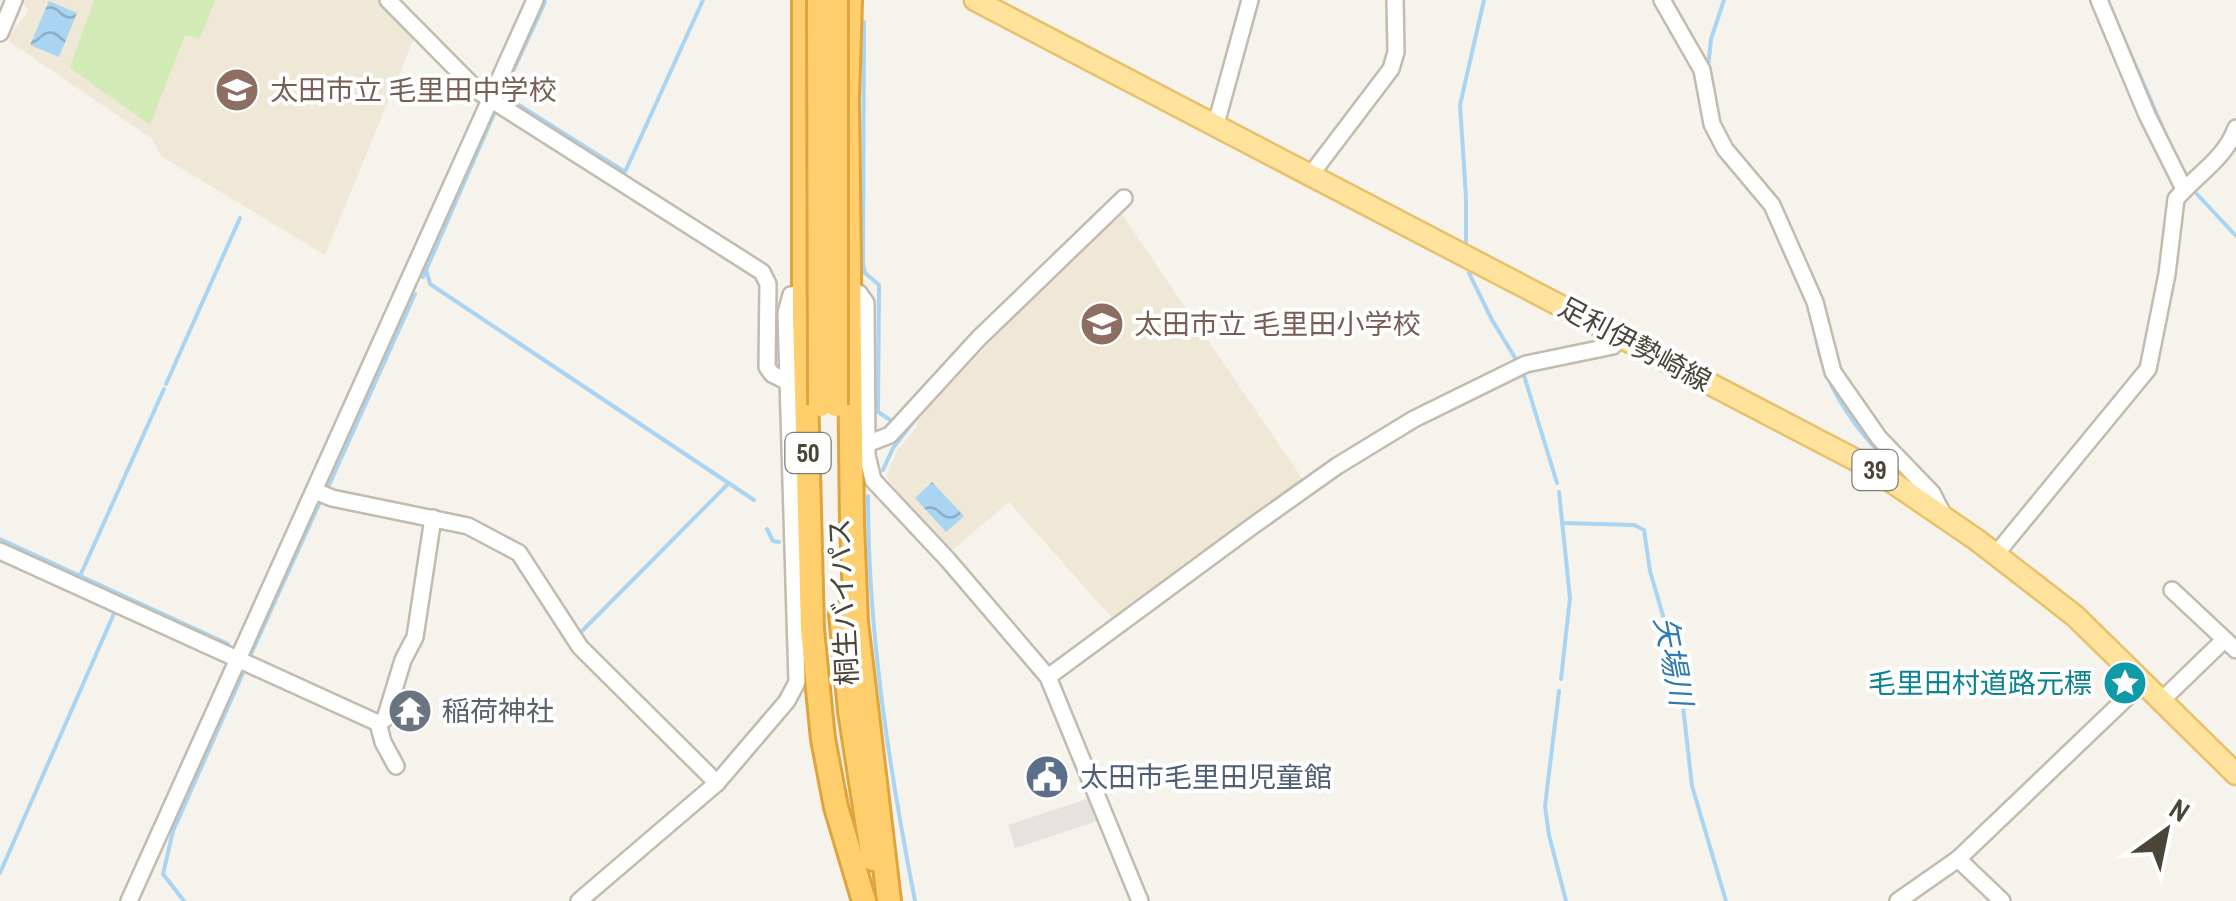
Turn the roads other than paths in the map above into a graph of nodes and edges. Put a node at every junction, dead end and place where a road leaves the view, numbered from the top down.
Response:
1 (14, 0) edge
2 (388, 0) edge
3 (535, 0) edge
4 (804, 0) edge
5 (820, 0) edge
6 (836, 0) edge
7 (850, 0) edge
8 (975, 0) edge
9 (1250, 0) edge
10 (1395, 0) edge
11 (1662, 0) edge
12 (2099, 0) edge
13 (0, 34) edge
14 (496, 102) junction
15 (1216, 124) junction
16 (2236, 128) edge
17 (1312, 174) junction
18 (2184, 189) junction
19 (1124, 198) dead end
20 (805, 292) junction
21 (849, 292) junction
22 (1620, 336) junction
23 (786, 381) junction
24 (828, 405) junction
25 (867, 444) junction
26 (315, 491) junction
27 (1944, 516) junction
28 (433, 518) junction
29 (0, 551) edge
30 (1996, 554) junction
31 (2172, 590) dead end
32 (2229, 645) edge
33 (239, 658) junction
34 (1048, 677) junction
35 (2143, 682) junction
36 (2162, 700) junction
37 (378, 722) junction
38 (396, 766) dead end
39 (2236, 774) edge
40 (718, 783) junction
41 (1958, 859) junction
42 (129, 901) edge
43 (578, 901) edge
44 (864, 901) edge
45 (886, 901) edge
46 (1140, 901) edge
47 (1898, 901) edge
48 (2002, 901) edge

1 - 13 street
2 - 14 street
3 - 14 street
4 - 20 highway, 50
5 - 24 highway, 桐生バイパス / 50, bridge
6 - 24 highway, 桐生バイパス / 50, bridge
7 - 21 highway, 50
8 - 15 main road, 足利伊勢崎線 / 39
9 - 15 street
10 - 17 street
11 - 27 street
12 - 18 street
14 - 23 street
14 - 26 street
15 - 17 main road, 足利伊勢崎線 / 39
16 - 18 street
17 - 22 main road, 足利伊勢崎線 / 39
18 - 30 street
19 - 25 street
20 - 21 street
20 - 23 street
20 - 44 highway, 50
21 - 25 street
21 - 45 highway, 50
22 - 27 main road, 足利伊勢崎線 / 39
22 - 34 street
23 - 40 street
24 - 44 highway, 桐生バイパス / 50
24 - 45 highway, 桐生バイパス / 50
25 - 34 street
26 - 28 street
26 - 33 street
27 - 30 main road, 足利伊勢崎線 / 39
28 - 37 street
28 - 40 street
29 - 33 street
30 - 35 main road, 足利伊勢崎線 / 39
31 - 32 street
32 - 36 street
33 - 37 street
33 - 42 street
34 - 46 street
35 - 36 main road, 足利伊勢崎線 / 39
35 - 41 street
36 - 39 main road, 足利伊勢崎線 / 39
37 - 38 street
40 - 43 street
41 - 47 street
41 - 48 street

